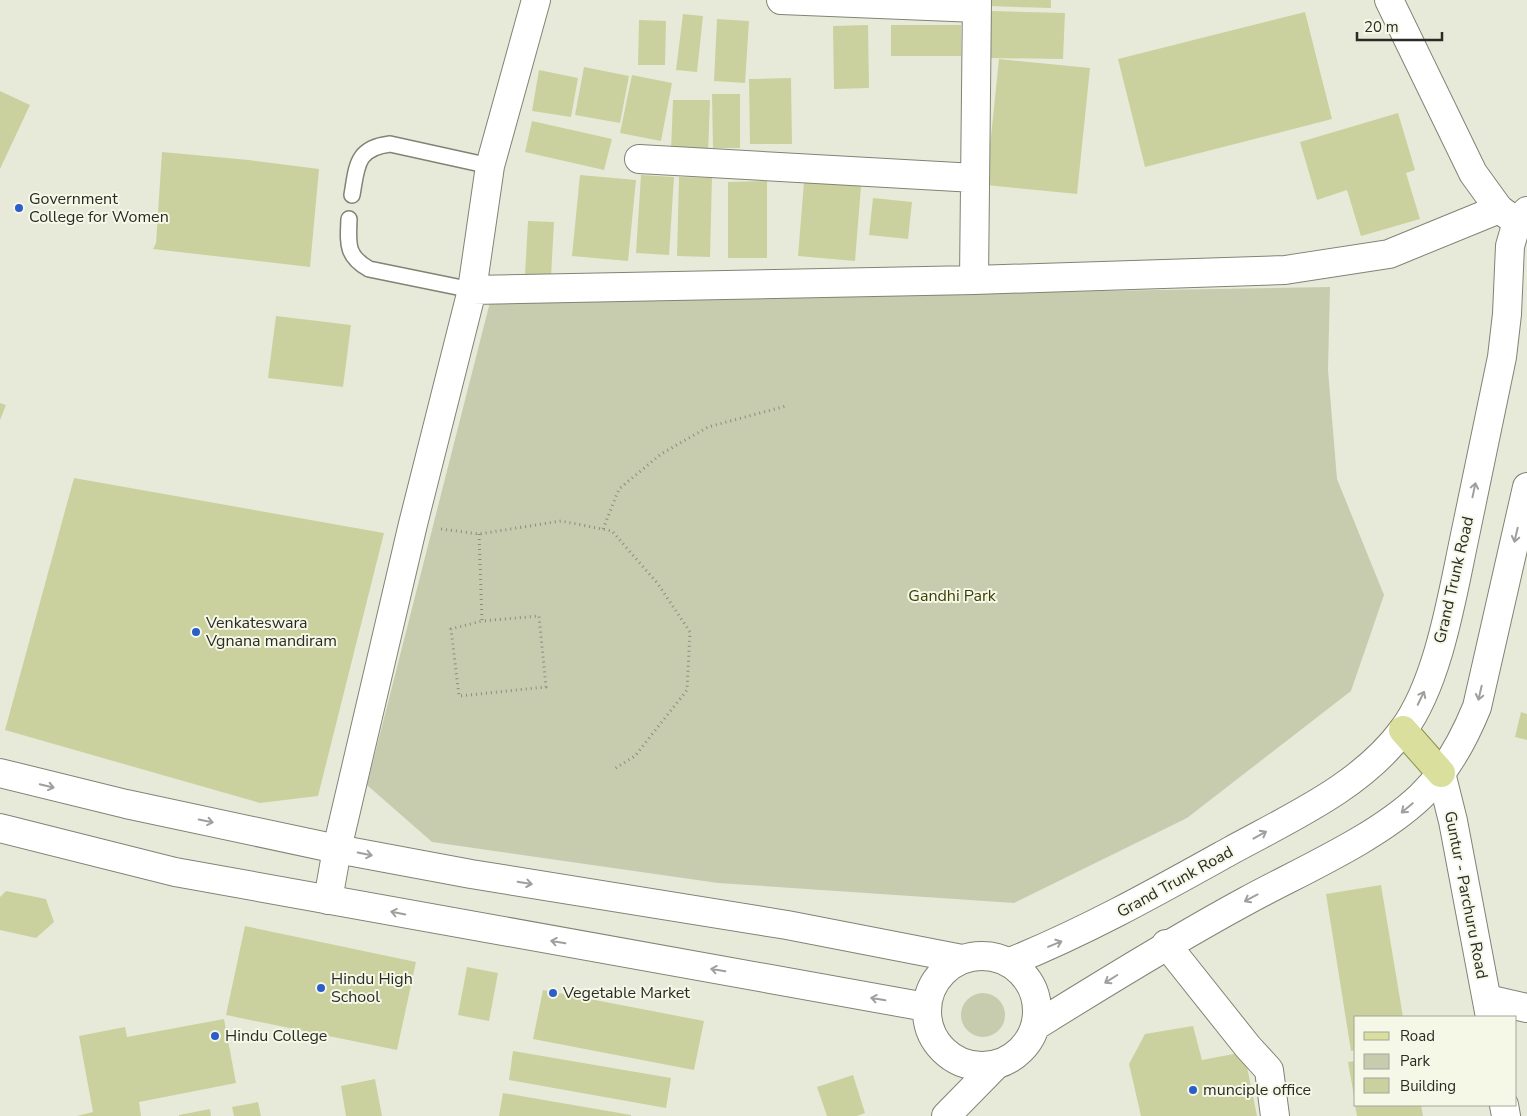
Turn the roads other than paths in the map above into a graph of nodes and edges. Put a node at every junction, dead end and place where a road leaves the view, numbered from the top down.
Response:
1 (536, 0) edge
2 (781, 0) edge
3 (1389, 0) edge
4 (977, 4) edge
5 (639, 159) dead end
6 (490, 166) junction
7 (975, 178) junction
8 (352, 195) dead end
9 (1514, 214) edge
10 (349, 220) dead end
11 (974, 280) junction
12 (472, 290) junction
13 (1527, 487) edge
14 (1403, 730) junction
15 (0, 773) edge
16 (1441, 773) junction
17 (0, 828) edge
18 (337, 849) junction
19 (328, 900) junction
20 (1166, 944) junction
21 (962, 959) junction
22 (1010, 962) junction
23 (926, 1007) junction
24 (1488, 1008) edge
25 (1527, 1008) edge
26 (1037, 1025) junction
27 (984, 1065) junction
28 (927, 1116) edge
29 (946, 1116) edge
30 (1275, 1116) edge

1 - 6 main road
2 - 4 main road
3 - 9 main road
4 - 7 main road
5 - 7 main road
6 - 8 lane
6 - 12 main road
7 - 11 main road
9 - 11 main road
14 -> 9 main road, Grand Trunk Road
10 - 12 lane
11 - 12 main road
12 - 18 main road
13 -> 16 main road
14 - 16 main road
22 -> 14 main road, Grand Trunk Road
15 -> 18 main road
16 -> 20 main road
16 - 24 main road, Guntur - Parchuru Road
17 - 19 main road
18 - 19 main road
18 -> 21 main road
23 -> 19 main road
20 -> 26 main road
20 - 30 main road
21 - 22 main road
21 - 23 main road
22 - 26 main road
23 - 27 main road
24 - 25 main road
26 - 27 main road
27 - 28 main road
27 - 29 main road

